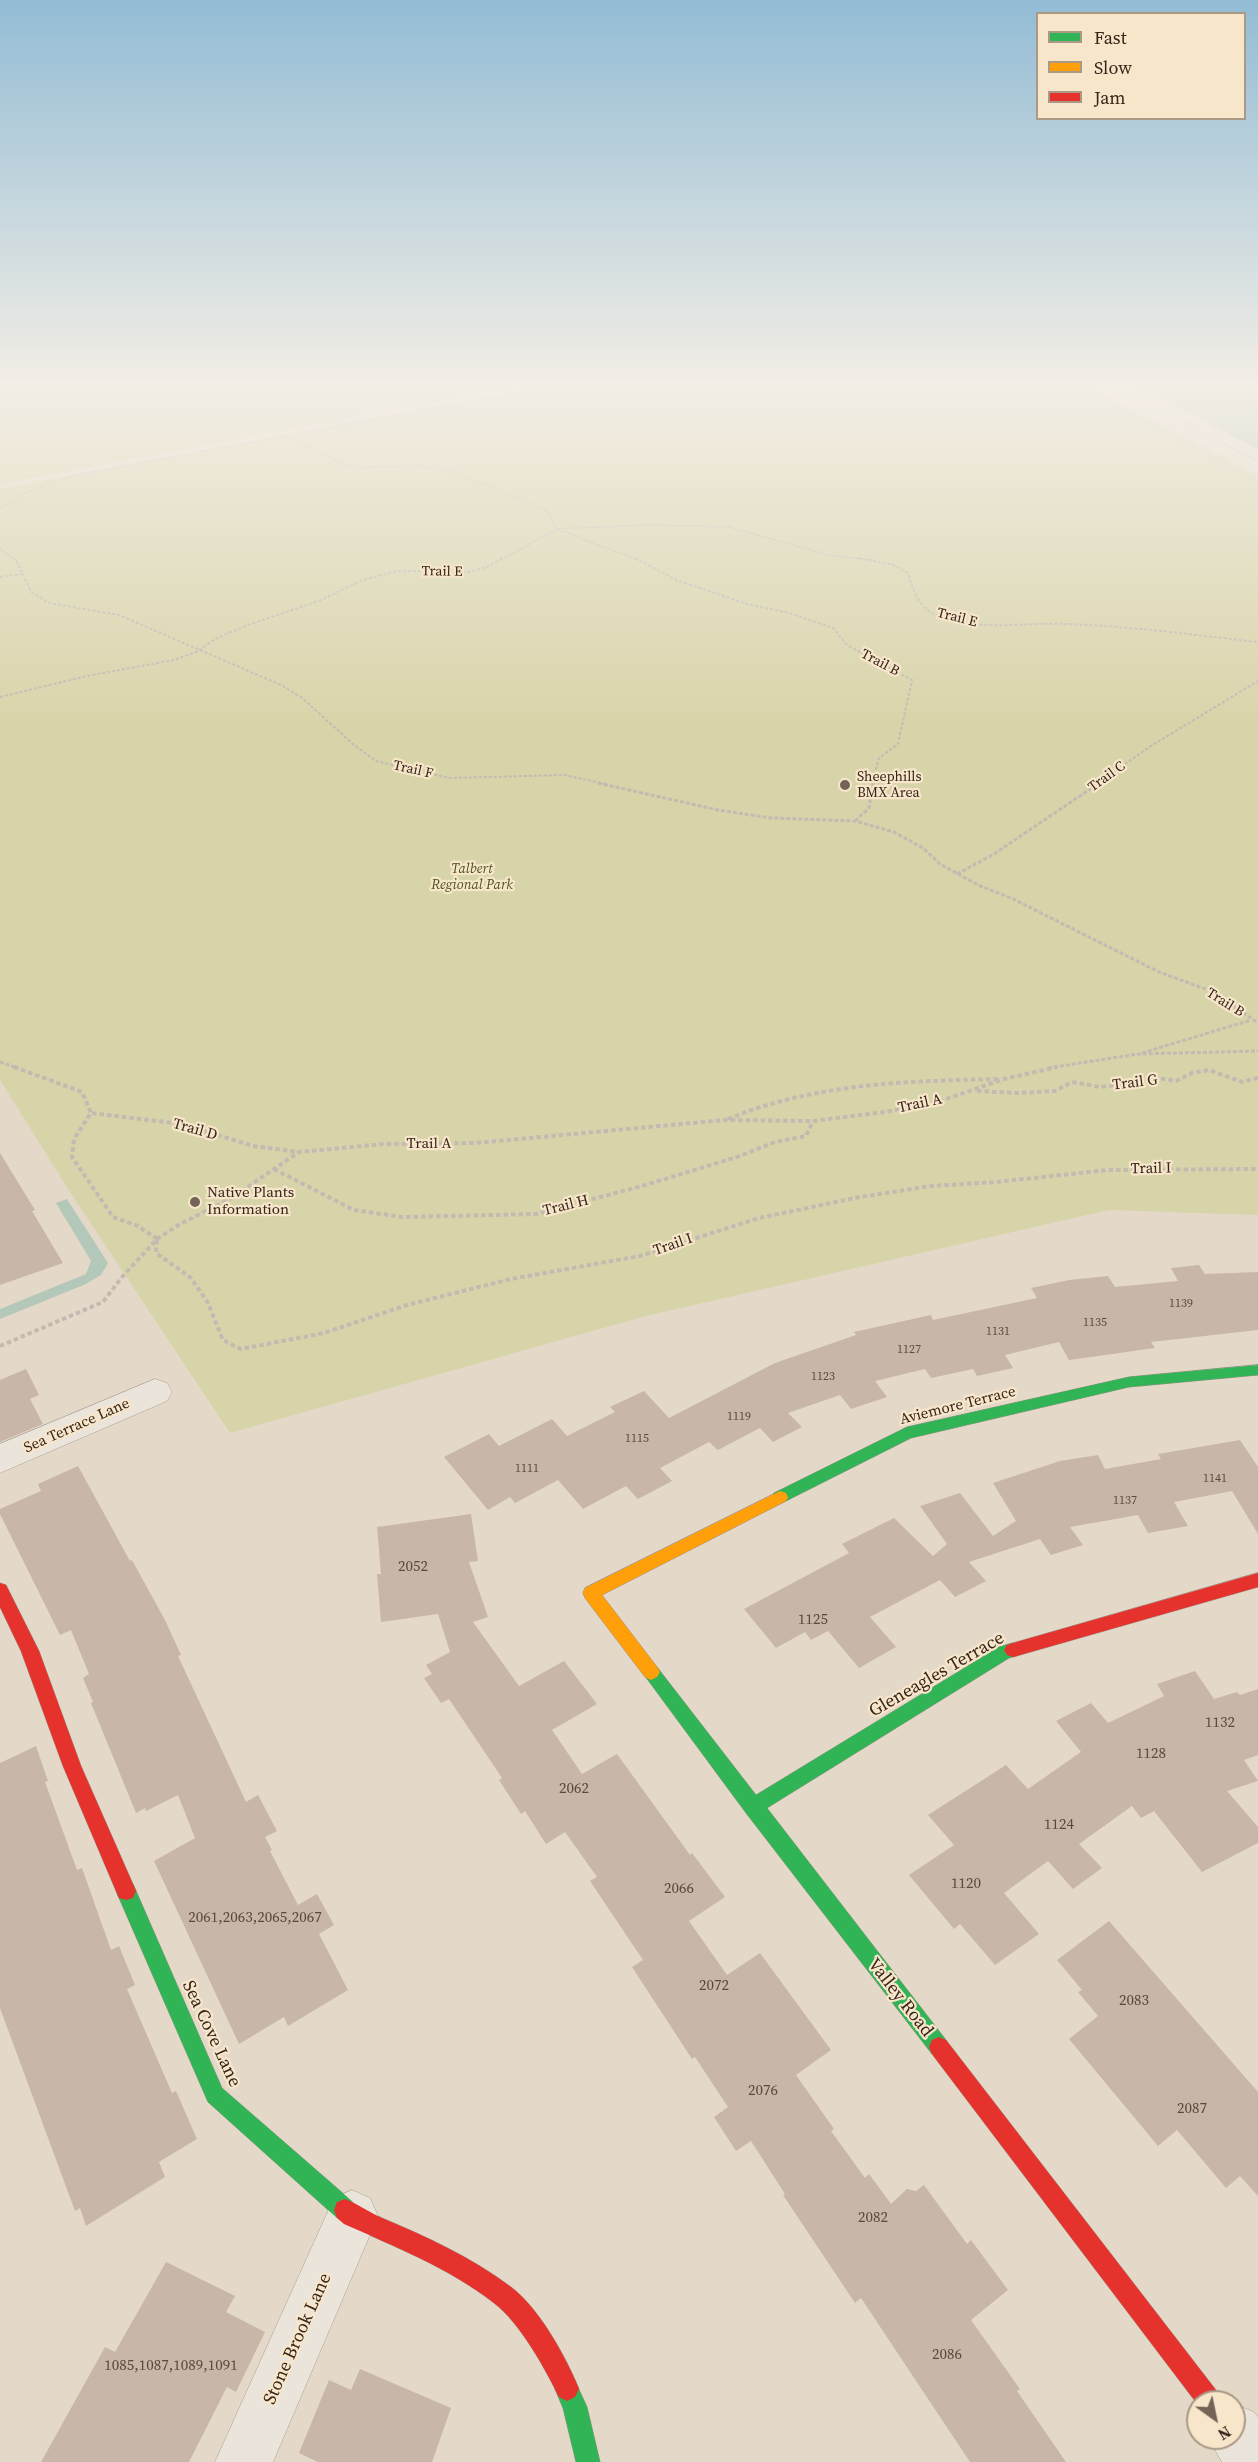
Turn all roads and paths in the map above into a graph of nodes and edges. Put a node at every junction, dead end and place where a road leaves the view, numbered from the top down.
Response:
1 (20, 497) edge
2 (516, 497) edge
3 (0, 508) edge
4 (557, 529) junction
5 (0, 549) edge
6 (23, 574) junction
7 (0, 577) edge
8 (1258, 642) edge
9 (198, 651) junction
10 (1258, 681) edge
11 (0, 697) edge
12 (855, 821) junction
13 (957, 874) junction
14 (1251, 1020) junction
15 (1258, 1023) edge
16 (1258, 1051) edge
17 (1138, 1054) junction
18 (0, 1062) edge
19 (1258, 1078) edge
20 (1004, 1079) junction
21 (973, 1091) junction
22 (91, 1113) junction
23 (725, 1120) junction
24 (813, 1121) junction
25 (299, 1152) junction
26 (274, 1169) junction
27 (1258, 1170) edge
28 (157, 1239) junction
29 (0, 1346) edge
30 (1258, 1370) edge
31 (155, 1392) dead end
32 (0, 1460) edge
33 (1258, 1580) edge
34 (0, 1590) edge
35 (591, 1593) joint
36 (753, 1807) junction
37 (352, 2216) junction
38 (1202, 2390) edge
39 (1246, 2448) edge
40 (244, 2462) edge
41 (588, 2462) edge
42 (1257, 2462) edge

1 - 3 path
2 - 4 path, Trail B
4 - 8 path, Trail E
4 - 9 path, Trail E
4 - 12 path, Trail B
5 - 6 path
6 - 7 path
6 - 9 path, Trail F
9 - 11 path, Trail E
9 - 12 path, Trail F
10 - 13 path, Trail C
12 - 13 path, Trail B
13 - 14 path, Trail B
14 - 15 path, Trail B
14 - 17 path, Trail A
16 - 17 path, Trail A
17 - 20 path, Trail A
18 - 22 path
19 - 21 path, Trail G
20 - 21 path, Trail A
20 - 23 path, Trail A
21 - 24 path, Trail A
22 - 25 path, Trail D
22 - 28 path
23 - 24 path, Trail A
23 - 25 path, Trail A
24 - 26 path, Trail H
25 - 26 path, Trail A
26 - 28 path, Trail A
27 - 28 path, Trail I
28 - 29 path, Trail A
30 - 35 street, Aviemore Terrace
31 - 32 street, Sea Terrace Lane
33 - 36 street, Gleneagles Terrace
34 - 37 street, Sea Cove Lane
35 - 36 street, Valley Road
36 - 38 street, Valley Road
37 - 40 street, Stone Brook Lane
37 - 41 street, Sea Cove Lane
39 - 42 street

